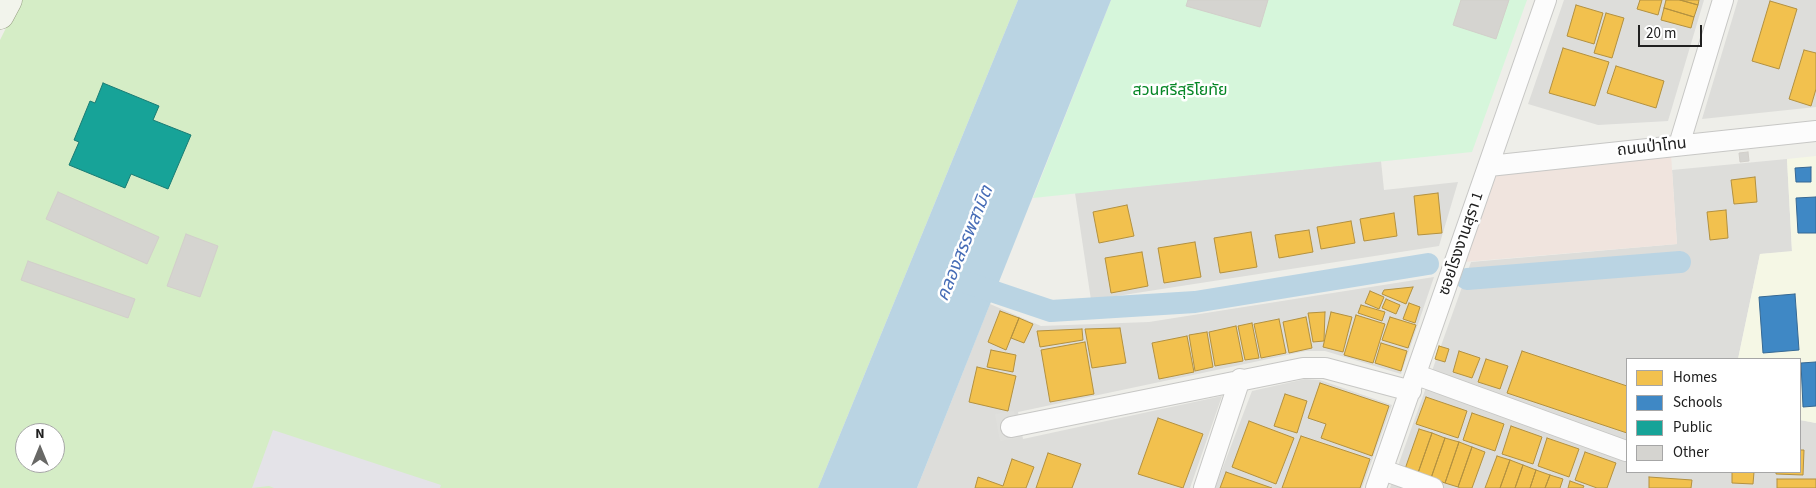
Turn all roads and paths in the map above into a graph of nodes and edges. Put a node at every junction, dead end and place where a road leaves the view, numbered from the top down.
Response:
1 (8, 0) edge
2 (1546, 0) edge
3 (1723, 0) edge
4 (0, 15) edge
5 (1816, 131) edge
6 (1679, 145) junction
7 (1488, 166) junction
8 (1240, 379) junction
9 (1414, 383) junction
10 (1012, 427) dead end
11 (1626, 451) edge
12 (1380, 479) edge
13 (1204, 488) edge
14 (1433, 488) edge

1 - 4 main road
2 - 7 street, ซอยโรงงานสุรา 1
3 - 6 street
5 - 6 street, ถนนป่าโทน
6 - 7 street, ถนนป่าโทน
7 - 9 street, ซอยโรงงานสุรา 1
8 - 9 street
8 - 10 street
8 - 13 street
9 - 11 street
9 - 12 street, ซอยโรงงานสุรา 1
12 - 14 street

